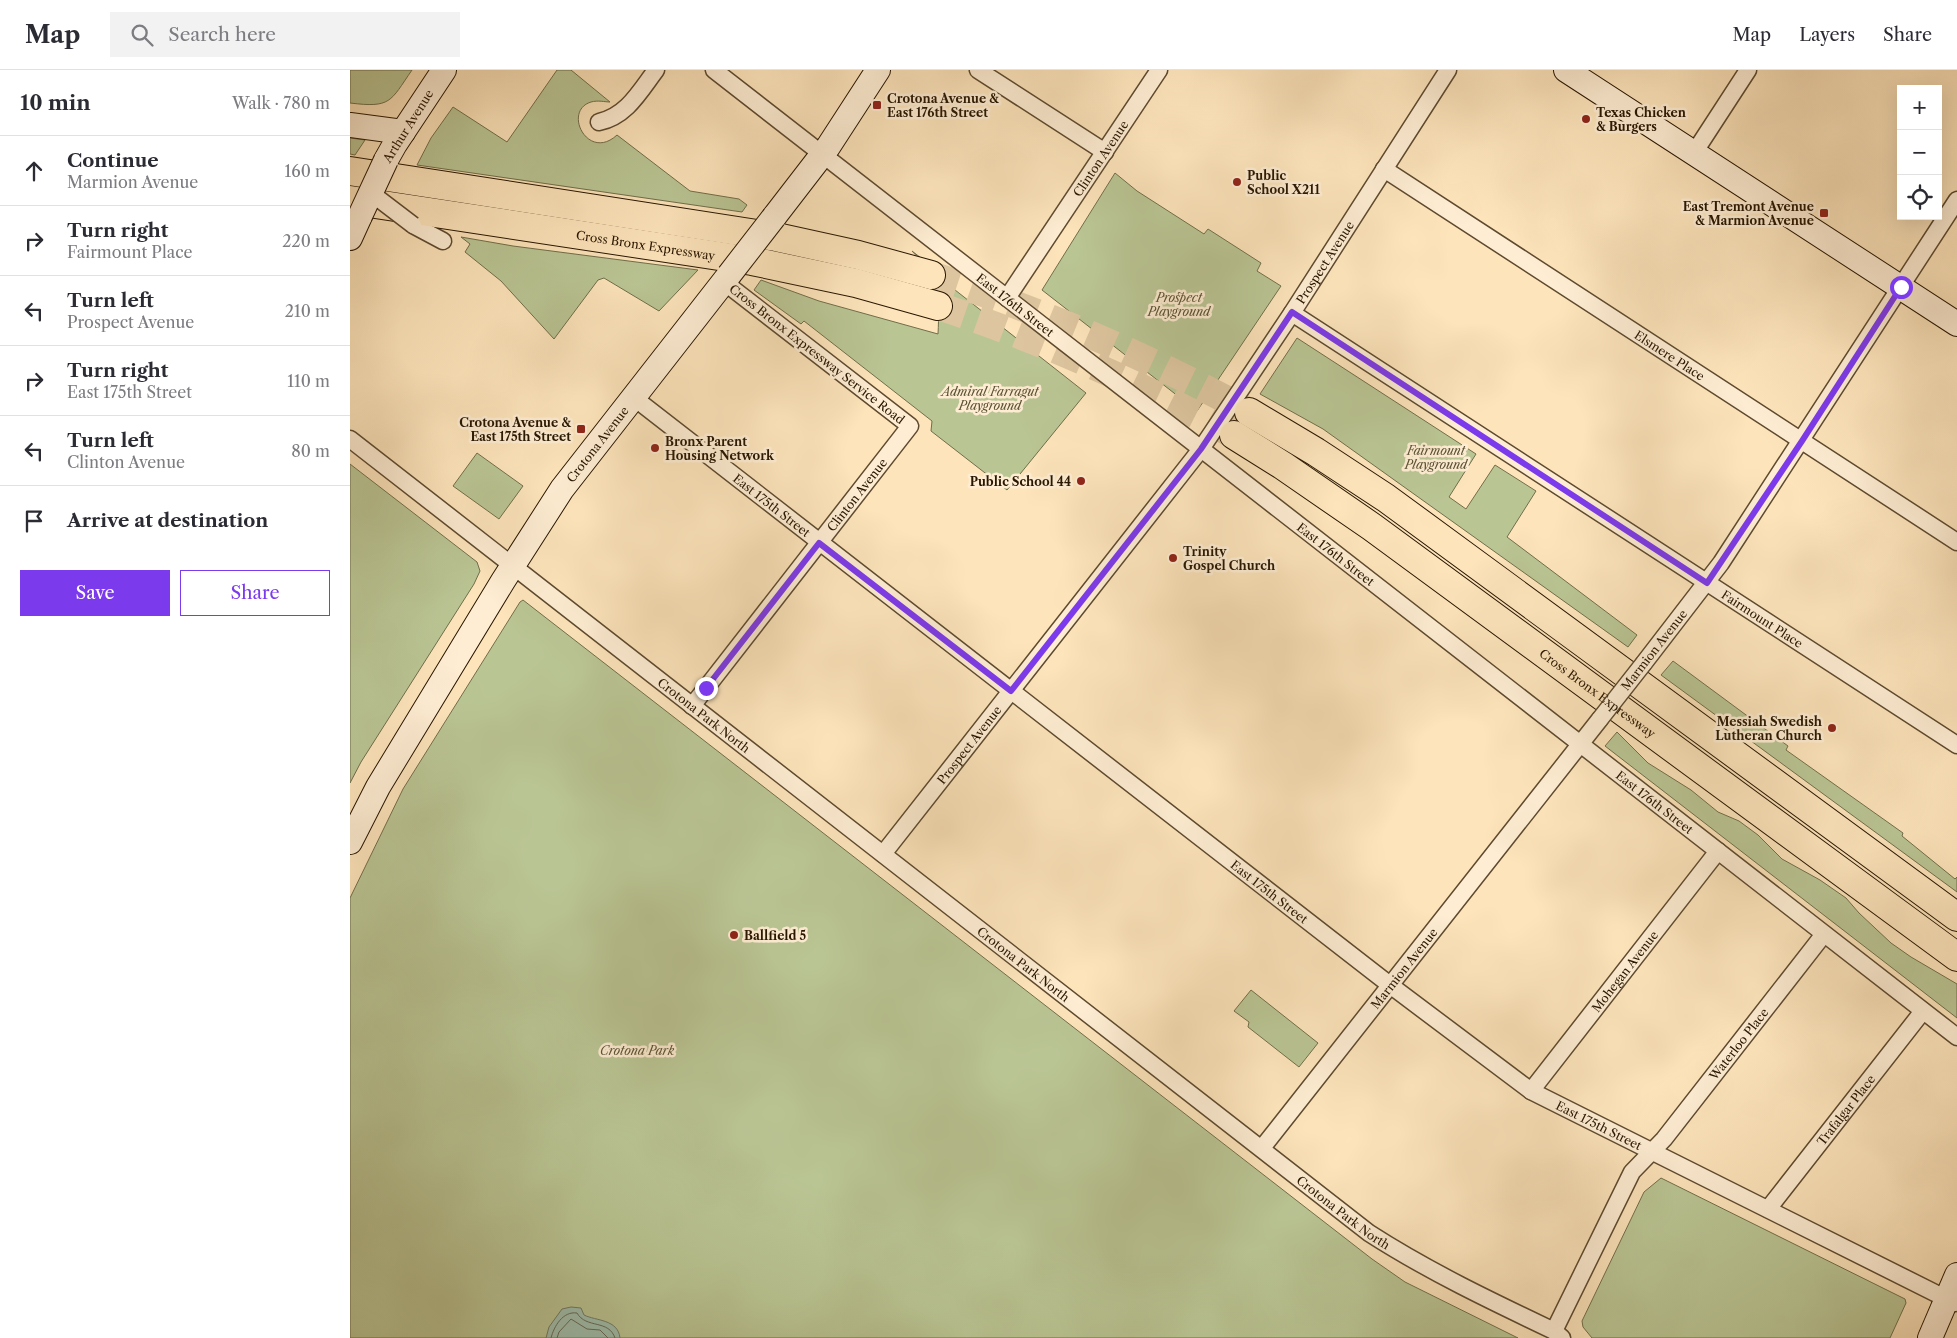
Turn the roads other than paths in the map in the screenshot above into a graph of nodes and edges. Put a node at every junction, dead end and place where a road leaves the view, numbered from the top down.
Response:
1 (444, 70) edge
2 (656, 70) edge
3 (714, 70) edge
4 (878, 70) edge
5 (978, 70) edge
6 (1159, 70) edge
7 (1448, 70) edge
8 (1566, 70) edge
9 (1748, 70) edge
10 (599, 122) dead end
11 (350, 125) edge
12 (403, 132) junction
13 (1105, 152) junction
14 (1694, 153) junction
15 (823, 154) junction
16 (1384, 169) junction
17 (350, 171) edge
18 (1957, 200) edge
19 (360, 203) edge
20 (350, 238) edge
21 (443, 241) dead end
22 (931, 275) tunnel mouth
23 (726, 278) junction
24 (1901, 287) junction
25 (1007, 298) junction
26 (938, 306) tunnel mouth
27 (1292, 312) junction
28 (1957, 324) edge
29 (633, 397) junction
30 (1249, 412) tunnel mouth
31 (910, 426) joint
32 (1234, 435) tunnel mouth
33 (350, 439) edge
34 (1802, 441) junction
35 (1201, 449) junction
36 (1957, 542) edge
37 (819, 543) junction
38 (513, 566) junction
39 (1707, 583) junction
40 (1011, 691) junction
41 (692, 706) junction
42 (1580, 744) junction
43 (1957, 745) edge
44 (350, 842) edge
45 (1718, 851) junction
46 (883, 854) junction
47 (1957, 917) edge
48 (1824, 934) junction
49 (1957, 957) edge
50 (1390, 985) junction
51 (1923, 1011) junction
52 (1957, 1037) edge
53 (1532, 1091) junction
54 (1262, 1148) junction
55 (1651, 1151) junction
56 (1768, 1209) junction
57 (1957, 1275) edge
58 (1952, 1302) edge
59 (1558, 1335) edge
60 (1930, 1338) edge

1 - 12 street, Arthur Avenue
2 - 10 street
3 - 15 street, East 176th Street
4 - 15 street, Crotona Avenue
5 - 13 street
6 - 13 street, Clinton Avenue
7 - 16 street, Prospect Avenue
8 - 14 street
9 - 14 street
11 - 12 street
12 - 19 street, Arthur Avenue, bridge
13 - 25 street, Clinton Avenue
14 - 24 street
15 - 23 street, Crotona Avenue, bridge
15 - 25 street, East 176th Street
16 - 27 street, Prospect Avenue
16 - 34 street, Elsmere Place
17 - 22 highway
18 - 24 street, Marmion Avenue
19 - 20 street, Arthur Avenue
19 - 21 street, bridge
19 - 26 highway, Cross Bronx Expressway
23 - 29 street, Crotona Avenue
23 - 31 street, Cross Bronx Expressway Service Road
24 - 28 street
24 - 34 street, Marmion Avenue
25 - 35 street, East 176th Street
27 - 35 street, Prospect Avenue
27 - 39 street, Fairmount Place
29 - 37 street, East 175th Street
29 - 38 street, Crotona Avenue
30 - 47 highway
31 - 37 street, Clinton Avenue
32 - 49 highway, Cross Bronx Expressway
33 - 38 street, Crotona Park North
34 - 36 street, Elsmere Place
34 - 39 street, Marmion Avenue
35 - 40 street, Prospect Avenue
35 - 42 street, East 176th Street
37 - 40 street, East 175th Street
37 - 41 street, Clinton Avenue
38 - 41 street, Crotona Park North
38 - 44 street, Crotona Avenue
39 - 42 street, Marmion Avenue, bridge
39 - 43 street, Fairmount Place
40 - 46 street, Prospect Avenue
40 - 50 street, East 175th Street
41 - 46 street, Crotona Park North
42 - 45 street, East 176th Street
42 - 50 street, Marmion Avenue
45 - 48 street, East 176th Street
45 - 53 street, Mohegan Avenue
46 - 54 street, Crotona Park North
48 - 51 street, East 176th Street
48 - 55 street, Waterloo Place
50 - 53 street, East 175th Street
50 - 54 street, Marmion Avenue
51 - 52 street, East 176th Street
51 - 56 street, Trafalgar Place
53 - 55 street, East 175th Street
54 - 59 street, Crotona Park North
55 - 56 street, East 175th Street
55 - 59 street, Crotona Park North
56 - 58 street, East 175th Street
57 - 58 street
58 - 60 street

